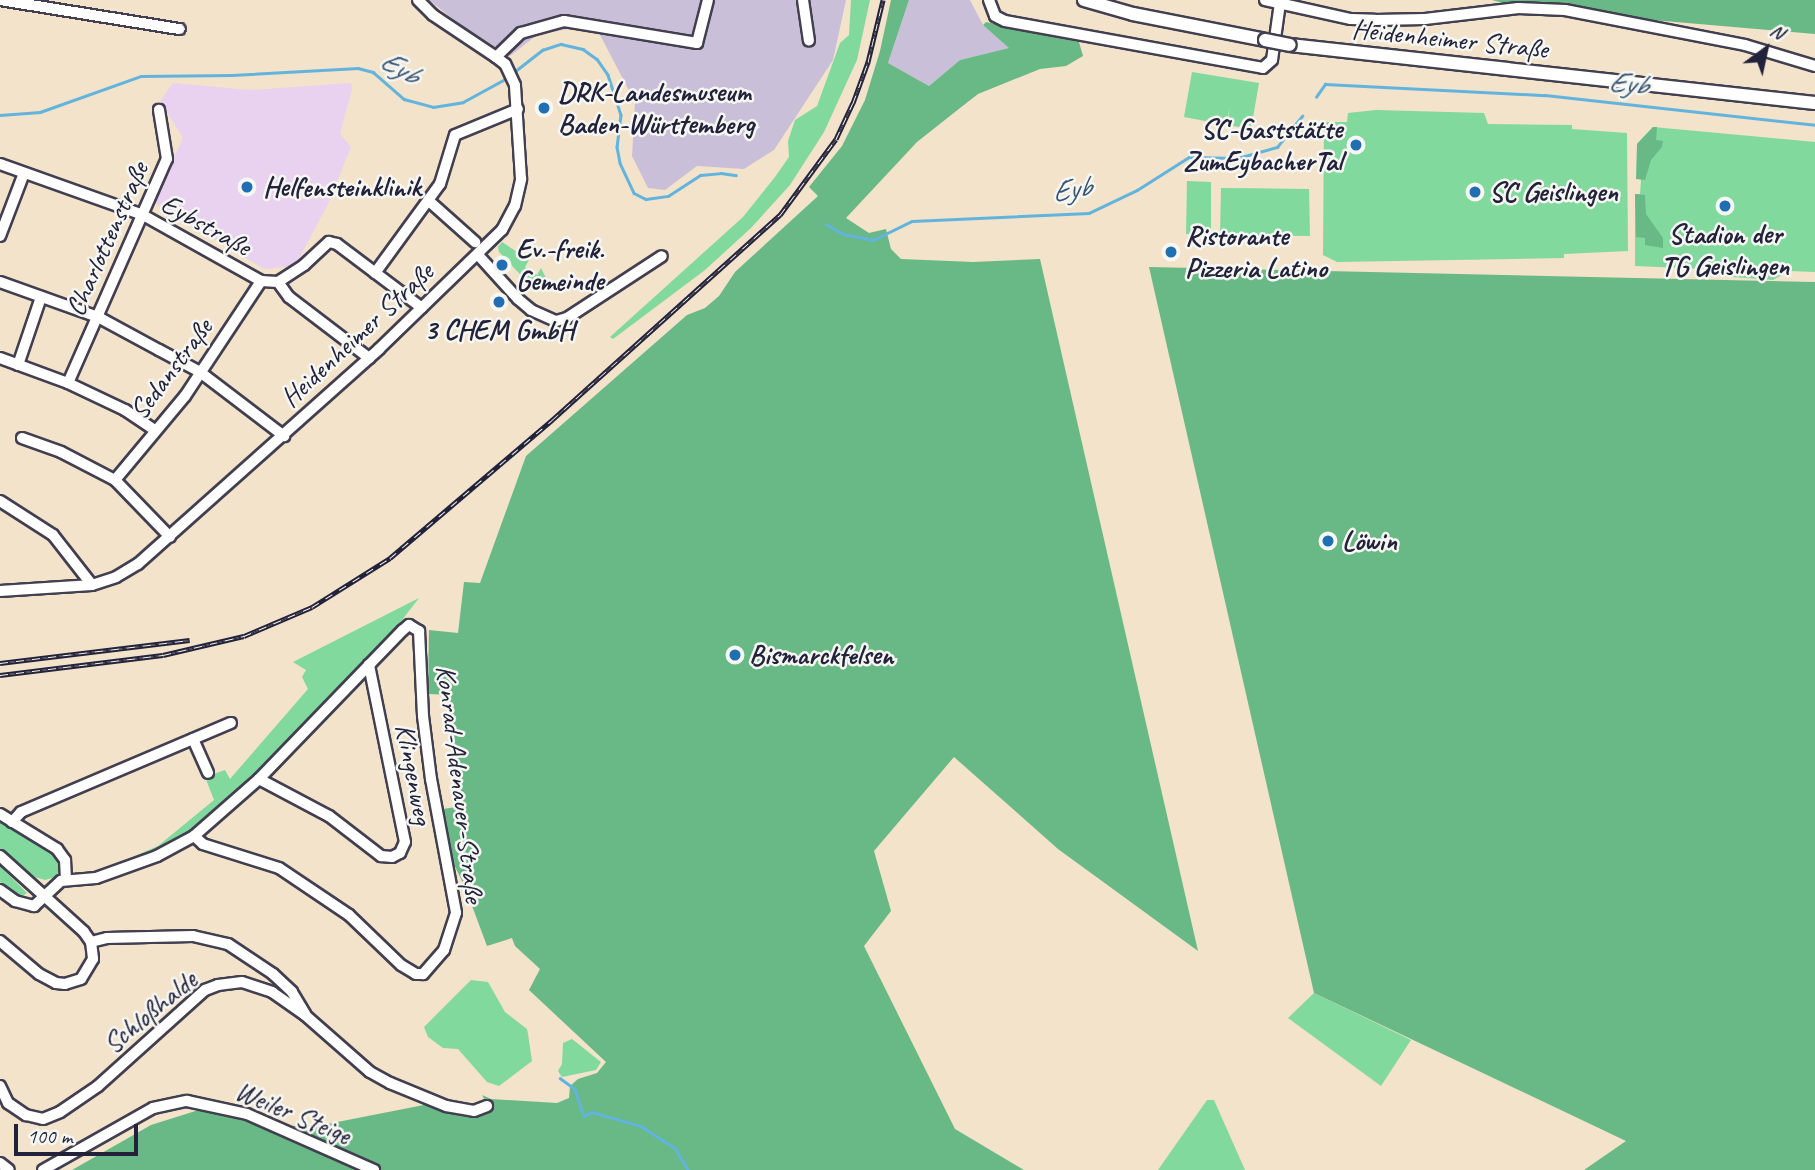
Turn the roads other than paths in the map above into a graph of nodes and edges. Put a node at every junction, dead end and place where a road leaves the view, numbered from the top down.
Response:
1 (418, 0) edge
2 (803, 0) edge
3 (989, 0) edge
4 (1084, 0) edge
5 (1265, 0) edge
6 (0, 1) edge
7 (708, 3) edge
8 (1280, 3) junction
9 (180, 29) dead end
10 (809, 41) dead end
11 (496, 57) junction
12 (1815, 66) edge
13 (1815, 103) edge
14 (518, 109) junction
15 (159, 110) dead end
16 (0, 164) edge
17 (24, 173) junction
18 (429, 201) junction
19 (143, 215) junction
20 (1, 230) edge
21 (475, 242) dead end
22 (479, 256) junction
23 (662, 256) dead end
24 (375, 273) junction
25 (0, 282) edge
26 (261, 282) junction
27 (278, 282) junction
28 (41, 297) junction
29 (422, 308) junction
30 (98, 317) junction
31 (0, 358) edge
32 (369, 358) junction
33 (18, 365) junction
34 (200, 372) junction
35 (68, 383) junction
36 (155, 430) junction
37 (284, 436) junction
38 (22, 438) dead end
39 (114, 480) junction
40 (0, 501) edge
41 (170, 537) junction
42 (92, 585) junction
43 (0, 591) edge
44 (369, 665) junction
45 (231, 723) dead end
46 (193, 738) junction
47 (208, 773) dead end
48 (259, 779) junction
49 (0, 814) edge
50 (12, 822) junction
51 (194, 836) junction
52 (0, 856) edge
53 (66, 879) junction
54 (0, 890) edge
55 (44, 896) junction
56 (0, 941) edge
57 (91, 942) junction
58 (305, 1015) junction
59 (0, 1086) edge
60 (487, 1106) dead end
61 (43, 1170) edge
62 (374, 1170) edge

1 - 11 street, Heidenheimer Straße
2 - 10 street
3 - 8 street
4 - 13 main road, Heidenheimer Straße, bridge
5 - 8 street, Heidenheimer Straße
6 - 9 street
7 - 11 street
8 - 12 street, Heidenheimer Straße
11 - 14 street, Heidenheimer Straße
14 - 18 street
14 - 22 street, Heidenheimer Straße
15 - 19 street, Charlottenstraße
16 - 17 street, Eybstraße
17 - 19 street, Eybstraße
17 - 20 street
18 - 21 street
18 - 24 street
19 - 26 street, Eybstraße
19 - 30 street, Charlottenstraße
22 - 23 street
22 - 29 street, Heidenheimer Straße
24 - 27 street
24 - 29 street
25 - 28 street
26 - 27 street, Eybstraße
26 - 34 street, Sedanstraße
27 - 32 street, Eybstraße
28 - 30 street
28 - 33 street
29 - 32 street, Heidenheimer Straße
30 - 34 street
30 - 35 street, Charlottenstraße
31 - 33 street
32 - 37 street, Heidenheimer Straße
33 - 35 street
34 - 36 street, Sedanstraße
34 - 37 street
35 - 36 street
36 - 39 street, Sedanstraße
37 - 41 street, Heidenheimer Straße
38 - 39 street
39 - 41 street
40 - 42 street
41 - 42 street, Heidenheimer Straße
42 - 43 street, Heidenheimer Straße
44 - 48 street, Konrad-Adenauer-Straße
44 - 48 street, Klingenweg
44 - 51 street, Konrad-Adenauer-Straße
45 - 46 street
46 - 47 street
46 - 50 street
48 - 51 street, Konrad-Adenauer-Straße
49 - 50 street
50 - 53 street
51 - 53 street, Konrad-Adenauer-Straße
52 - 55 street
53 - 55 street
54 - 55 street
55 - 57 street
56 - 57 street
57 - 58 street
58 - 59 street, Schloßhalde
58 - 60 street, Schloßhalde
61 - 62 street, Weiler Steige

